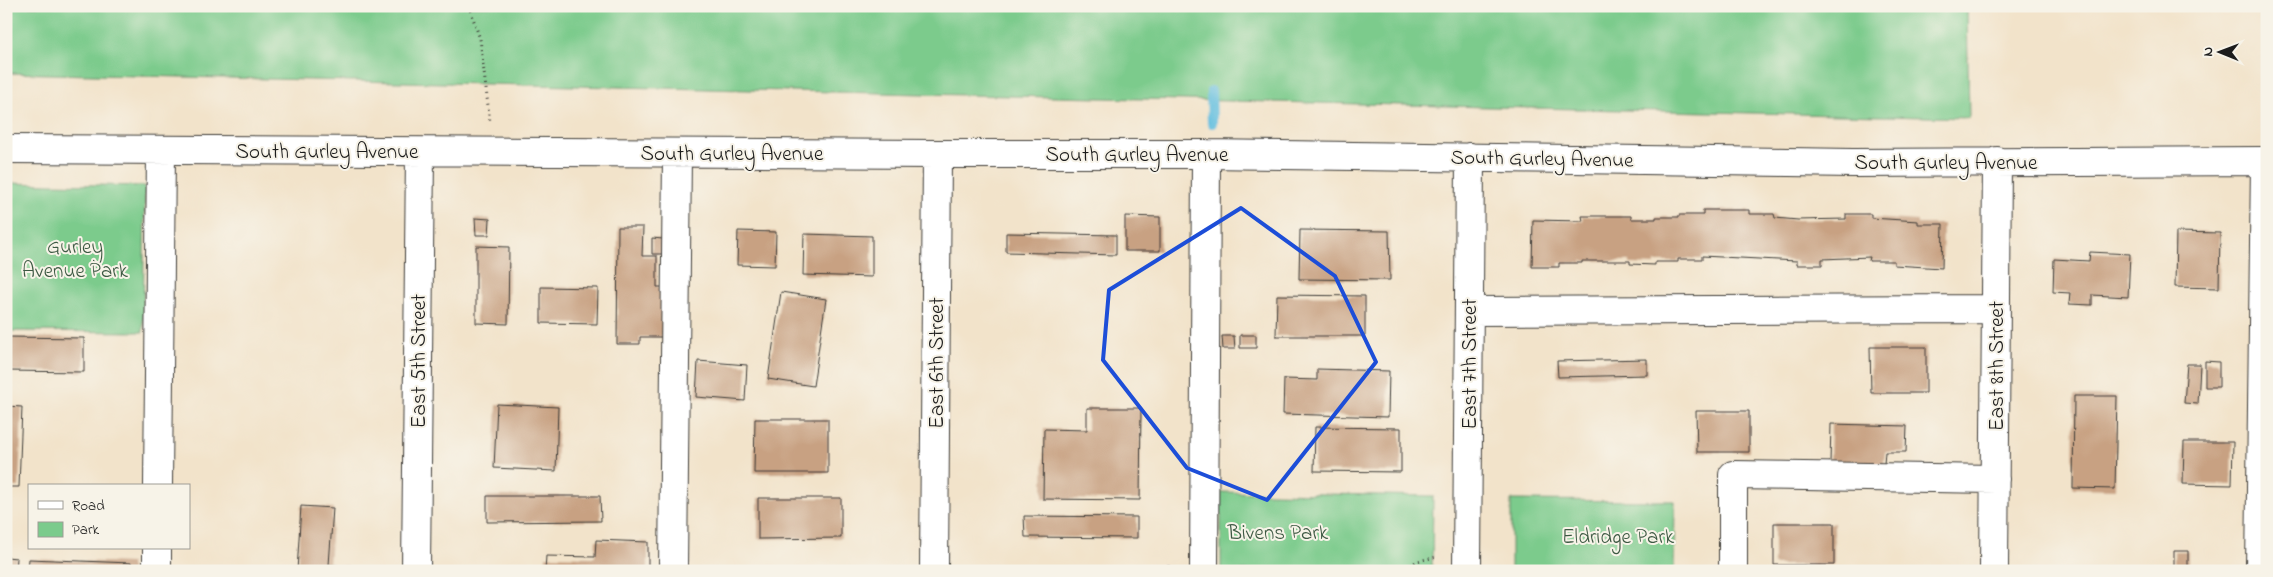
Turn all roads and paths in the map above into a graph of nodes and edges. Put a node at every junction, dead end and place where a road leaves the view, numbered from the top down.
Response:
1 (469, 6) edge
2 (6, 149) edge
3 (161, 150) junction
4 (420, 152) junction
5 (492, 152) junction
6 (677, 153) junction
7 (937, 154) junction
8 (1206, 154) junction
9 (1470, 157) junction
10 (1997, 161) junction
11 (2266, 161) edge
12 (1996, 309) junction
13 (1469, 311) junction
14 (1995, 479) junction
15 (158, 484) edge
16 (157, 550) edge
17 (1438, 557) dead end
18 (157, 571) edge
19 (416, 571) edge
20 (673, 571) edge
21 (934, 571) edge
22 (1204, 571) edge
23 (1402, 571) edge
24 (1467, 571) edge
25 (1733, 571) edge
26 (1994, 571) edge
27 (2260, 571) edge

1 - 5 path
2 - 3 street, South Gurley Avenue
3 - 4 street, South Gurley Avenue
3 - 15 street
4 - 5 street, South Gurley Avenue
4 - 19 street, East 5th Street
5 - 6 street, South Gurley Avenue
6 - 7 street, South Gurley Avenue
6 - 20 street
7 - 8 street, South Gurley Avenue
7 - 21 street, East 6th Street
8 - 9 street, South Gurley Avenue
8 - 22 street
9 - 10 street, South Gurley Avenue
9 - 13 street, East 7th Street
10 - 11 street, South Gurley Avenue
10 - 12 street, East 8th Street
11 - 27 street
12 - 13 street
12 - 14 street, East 8th Street
13 - 24 street, East 7th Street
14 - 25 street
14 - 26 street, East 8th Street
16 - 18 street
17 - 23 path

